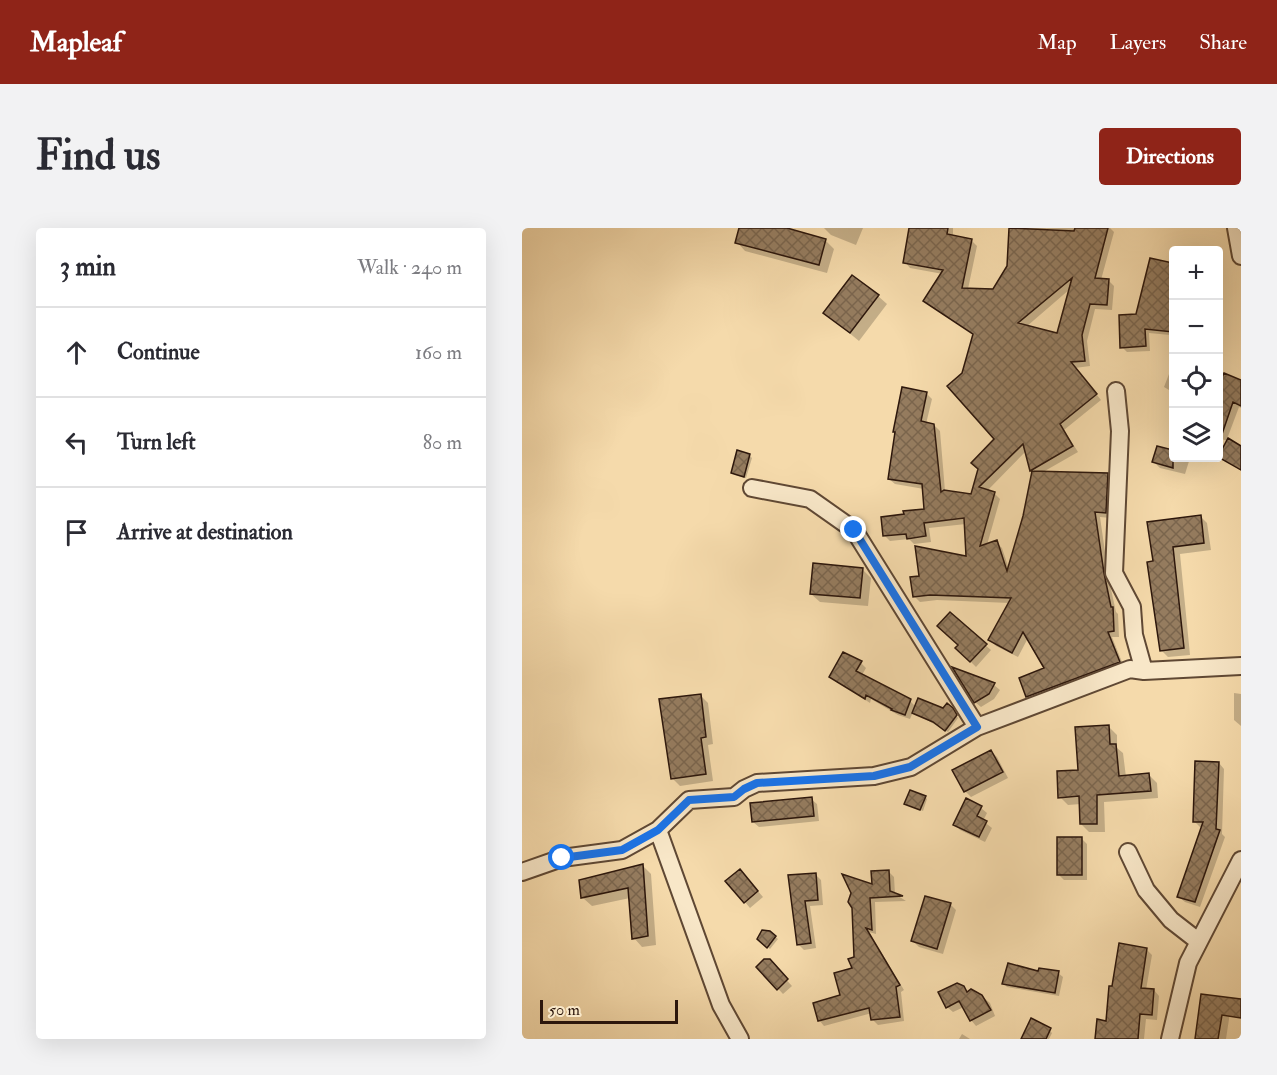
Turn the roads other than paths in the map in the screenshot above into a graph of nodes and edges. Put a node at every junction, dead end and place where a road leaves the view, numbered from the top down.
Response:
1 (1236, 228) edge
2 (1241, 256) edge
3 (1116, 391) dead end
4 (752, 488) dead end
5 (1241, 666) edge
6 (1144, 671) junction
7 (977, 727) junction
8 (658, 830) junction
9 (1128, 852) dead end
10 (1241, 860) edge
11 (522, 872) edge
12 (1198, 941) junction
13 (740, 1039) edge
14 (1170, 1039) edge

1 - 2 street
3 - 6 street
4 - 7 street
5 - 6 street
6 - 7 street
7 - 8 street
8 - 11 street
8 - 13 street
9 - 12 street
10 - 12 street
12 - 14 street

